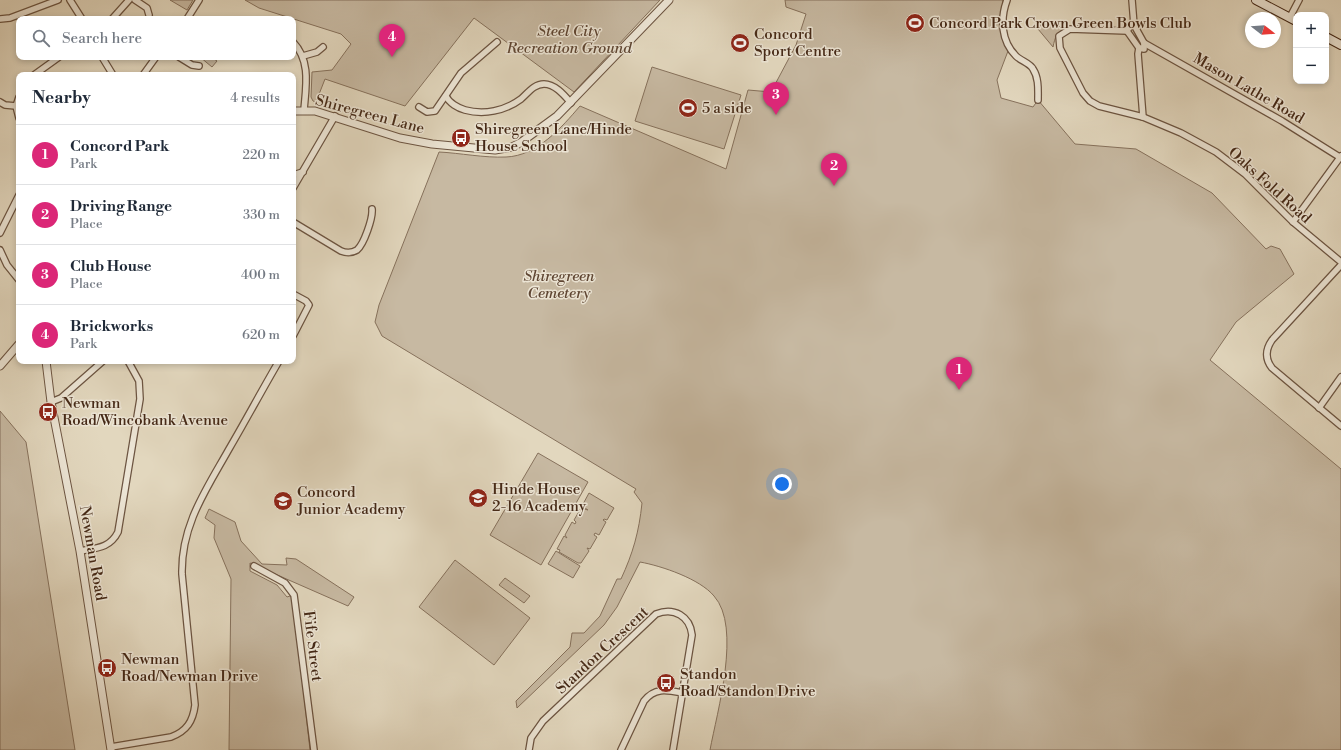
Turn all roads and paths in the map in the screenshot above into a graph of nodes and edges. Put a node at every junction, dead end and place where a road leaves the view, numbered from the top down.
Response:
1 (58, 0) edge
2 (70, 0) edge
3 (129, 0) edge
4 (135, 0) edge
5 (199, 0) edge
6 (668, 0) edge
7 (1007, 0) edge
8 (1132, 0) edge
9 (1256, 0) edge
10 (1299, 0) edge
11 (1295, 12) edge
12 (149, 15) dead end
13 (80, 16) edge
14 (115, 16) edge
15 (189, 16) edge
16 (1293, 19) edge
17 (0, 20) edge
18 (1134, 25) junction
19 (1127, 31) junction
20 (1329, 39) edge
21 (497, 42) dead end
22 (1144, 42) junction
23 (1341, 45) edge
24 (296, 46) edge
25 (322, 48) dead end
26 (1140, 48) junction
27 (303, 56) junction
28 (55, 60) edge
29 (104, 60) edge
30 (154, 60) edge
31 (183, 60) edge
32 (199, 66) dead end
33 (38, 72) edge
34 (111, 72) edge
35 (145, 72) edge
36 (446, 96) junction
37 (1038, 100) dead end
38 (0, 102) edge
39 (571, 102) junction
40 (16, 106) edge
41 (418, 107) dead end
42 (304, 110) junction
43 (296, 111) edge
44 (335, 116) junction
45 (1143, 118) junction
46 (1341, 157) edge
47 (302, 172) junction
48 (296, 174) edge
49 (296, 183) edge
50 (16, 200) edge
51 (372, 209) dead end
52 (1293, 222) junction
53 (296, 224) edge
54 (2, 225) edge
55 (0, 233) edge
56 (0, 250) edge
57 (1341, 263) edge
58 (16, 274) edge
59 (296, 296) edge
60 (296, 330) edge
61 (16, 347) edge
62 (46, 364) edge
63 (100, 364) edge
64 (130, 364) edge
65 (277, 364) edge
66 (0, 366) edge
67 (1341, 377) edge
68 (51, 402) junction
69 (1319, 408) junction
70 (1341, 426) edge
71 (80, 551) junction
72 (254, 566) dead end
73 (683, 693) junction
74 (111, 749) edge
75 (314, 750) edge
76 (529, 750) edge
77 (621, 750) edge
78 (673, 750) edge

1 - 17 street
2 - 13 street
3 - 14 street
4 - 12 street
5 - 15 street
6 - 39 street, Shiregreen Lane
7 - 37 street
8 - 18 street
9 - 16 main road
10 - 11 street
18 - 19 street
18 - 22 street
19 - 26 street
19 - 45 street, Oaks Fold Road
20 - 23 main road
21 - 36 street
22 - 26 street
22 - 46 street, Mason Lathe Road
24 - 27 street
25 - 27 street
26 - 45 street
27 - 42 street
28 - 33 street
29 - 34 street
30 - 35 street
31 - 32 street
36 - 39 street
36 - 41 street
38 - 40 street
39 - 44 street, Shiregreen Lane
42 - 43 street, Shiregreen Lane
42 - 44 street, Shiregreen Lane
44 - 47 street
45 - 52 street, Oaks Fold Road
46 - 52 street
47 - 48 street
47 - 49 street
50 - 54 street
51 - 53 street
52 - 57 street, Oaks Fold Road
54 - 55 street
56 - 58 street
57 - 69 street
59 - 60 street
61 - 66 street
62 - 68 street, Newman Road
63 - 68 street
64 - 71 street
65 - 74 street
67 - 69 street
68 - 71 street, Newman Road
69 - 70 street
71 - 74 street, Newman Road
72 - 75 street, Fife Street
73 - 76 street, Standon Crescent
73 - 77 street
73 - 78 street

